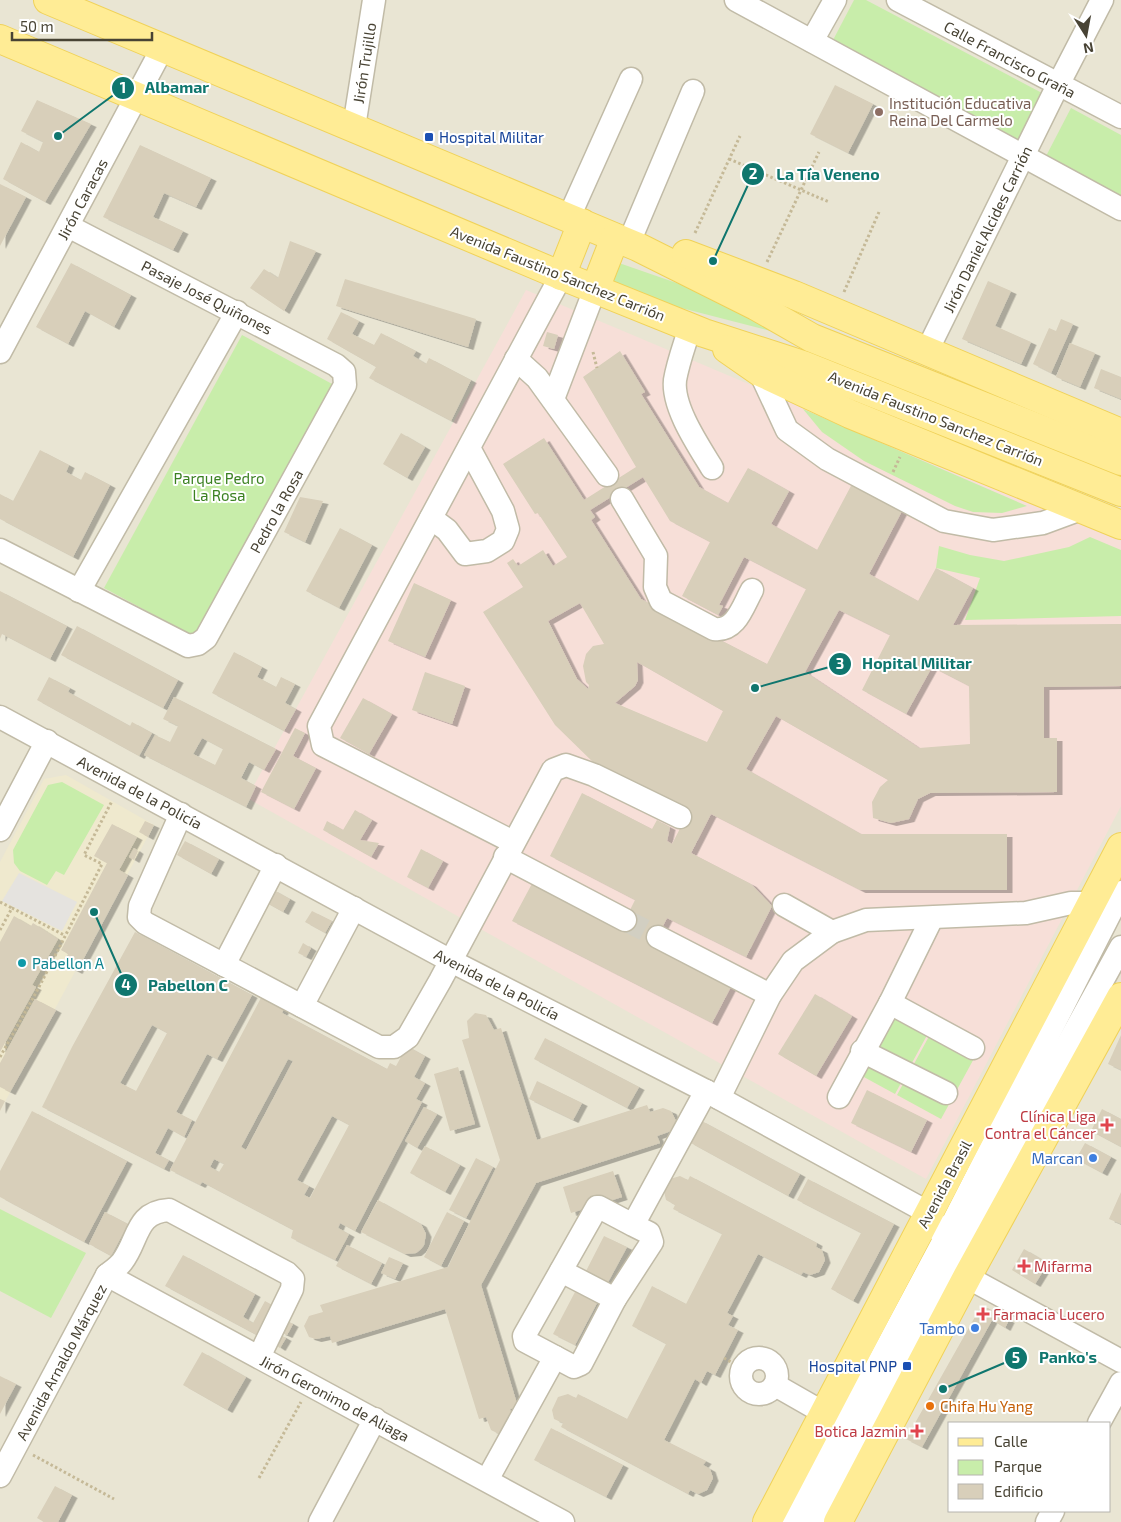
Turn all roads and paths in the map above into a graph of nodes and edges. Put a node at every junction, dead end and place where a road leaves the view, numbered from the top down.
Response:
1 (48, 0) edge
2 (374, 0) edge
3 (736, 0) edge
4 (835, 0) edge
5 (898, 0) edge
6 (1102, 0) edge
7 (0, 39) edge
8 (812, 40) junction
9 (163, 47) junction
10 (631, 79) dead end
11 (1058, 84) junction
12 (692, 91) dead end
13 (136, 98) junction
14 (1121, 117) edge
15 (354, 127) junction
16 (740, 136) dead end
17 (819, 152) dead end
18 (1023, 156) junction
19 (729, 159) junction
20 (802, 190) junction
21 (829, 202) dead end
22 (1121, 209) edge
23 (879, 212) dead end
24 (575, 220) junction
25 (68, 226) junction
26 (624, 235) junction
27 (685, 254) junction
28 (561, 276) junction
29 (758, 281) junction
30 (594, 289) junction
31 (236, 312) junction
32 (835, 312) junction
33 (697, 330) junction
34 (927, 351) junction
35 (0, 352) edge
36 (516, 359) junction
37 (344, 372) joint
38 (760, 372) junction
39 (553, 399) junction
40 (1121, 433) edge
41 (908, 438) junction
42 (468, 448) junction
43 (1121, 461) edge
44 (712, 468) dead end
45 (607, 474) dead end
46 (885, 490) junction
47 (1121, 492) edge
48 (622, 499) dead end
49 (1081, 508) junction
50 (431, 518) junction
51 (1121, 525) edge
52 (0, 550) edge
53 (752, 590) dead end
54 (79, 591) junction
55 (0, 717) edge
56 (47, 741) junction
57 (123, 782) junction
58 (181, 814) junction
59 (680, 817) dead end
60 (0, 830) edge
61 (1121, 847) edge
62 (509, 849) junction
63 (276, 866) junction
64 (1121, 867) edge
65 (1121, 892) edge
66 (0, 902) edge
67 (784, 905) dead end
68 (1089, 907) junction
69 (12, 908) junction
70 (354, 908) junction
71 (932, 918) junction
72 (625, 920) tunnel mouth
73 (0, 930) edge
74 (832, 932) junction
75 (64, 935) junction
76 (658, 937) tunnel mouth
77 (1121, 947) edge
78 (451, 961) junction
79 (224, 965) junction
80 (770, 995) junction
81 (1121, 997) edge
82 (890, 1003) junction
83 (302, 1006) junction
84 (973, 1048) dead end
85 (862, 1051) junction
86 (0, 1057) edge
87 (946, 1092) dead end
88 (712, 1095) junction
89 (839, 1097) dead end
90 (929, 1213) junction
91 (974, 1222) junction
92 (633, 1225) junction
93 (955, 1257) junction
94 (562, 1271) junction
95 (107, 1275) junction
96 (615, 1299) junction
97 (555, 1356) junction
98 (258, 1357) junction
99 (724, 1358) dead end
100 (1121, 1361) edge
101 (743, 1369) joint
102 (1121, 1382) edge
103 (310, 1385) junction
104 (824, 1413) junction
105 (375, 1419) junction
106 (1100, 1422) edge
107 (16, 1446) junction
108 (0, 1476) edge
109 (259, 1478) dead end
110 (488, 1480) junction
111 (114, 1499) dead end
112 (320, 1522) edge
113 (563, 1522) edge
114 (767, 1522) edge
115 (793, 1522) edge
116 (812, 1522) edge
117 (838, 1522) edge

1 - 9 main road
2 - 15 street, Jirón Trujillo
3 - 8 street
4 - 8 street
5 - 11 street, Calle Francisco Graña
6 - 11 street, Jirón Daniel Alcides Carrión
7 - 13 main road, Avenida Faustino Sanchez Carrión
8 - 18 street
9 - 13 street, Jirón Caracas
9 - 15 main road
10 - 24 street
11 - 14 street, Calle Francisco Graña
11 - 18 street, Jirón Daniel Alcides Carrión
12 - 26 street
13 - 25 street, Jirón Caracas
13 - 28 main road, Avenida Faustino Sanchez Carrión
15 - 24 main road
16 - 19 path
17 - 20 path
18 - 22 street
18 - 34 street, Jirón Daniel Alcides Carrión
19 - 20 path
19 - 27 path
20 - 21 path
20 - 29 path
23 - 32 path
24 - 26 main road
24 - 28 main road
25 - 31 street, Pasaje José Quiñones
25 - 35 street, Jirón Caracas
26 - 27 main road
26 - 30 main road
26 - 43 main road, Avenida Faustino Sanchez Carrión
27 - 29 main road
28 - 30 main road, Avenida Faustino Sanchez Carrión
28 - 36 street
29 - 32 main road
30 - 33 main road, Avenida Faustino Sanchez Carrión
30 - 39 street
31 - 37 street, Pasaje José Quiñones
31 - 54 street
32 - 34 main road
33 - 38 main road
33 - 44 street
33 - 47 main road, Avenida Faustino Sanchez Carrión
34 - 40 main road
36 - 39 street
36 - 42 street
37 - 54 street, Pedro la Rosa
38 - 41 main road
38 - 46 street
39 - 45 street
41 - 46 path
41 - 49 main road
42 - 50 street
42 - 50 street
46 - 49 street
48 - 53 street
49 - 51 main road
50 - 62 street
52 - 54 street
55 - 56 street, Avenida de la Policía
56 - 57 street, Avenida de la Policía
56 - 60 street
57 - 58 street, Avenida de la Policía
57 - 75 path
58 - 63 street, Avenida de la Policía
58 - 79 street
59 - 62 street
61 - 68 main road, Avenida Brasil
62 - 72 street
62 - 78 street
63 - 70 street, Avenida de la Policía
63 - 79 street
64 - 68 main road
65 - 91 street, Avenida Brasil
66 - 69 path
67 - 74 street
68 - 71 street
68 - 90 main road, Avenida Brasil
69 - 73 path
69 - 75 path
70 - 78 street, Avenida de la Policía
70 - 83 street
71 - 74 street
71 - 82 street
74 - 80 street
75 - 86 path
76 - 80 street
77 - 91 street, Avenida Brasil
78 - 83 street
78 - 88 street, Avenida de la Policía
79 - 83 street
80 - 88 street
81 - 91 main road, Avenida Brasil
82 - 84 street
82 - 85 street
85 - 87 street
85 - 89 street
88 - 90 street, Avenida de la Policía
88 - 92 street
90 - 91 street, Avenida de la Policía
90 - 93 street
90 - 104 main road, Avenida Brasil
91 - 93 main road, Avenida Brasil
91 - 93 street, Avenida Brasil
92 - 94 street
92 - 96 street
93 - 100 street
93 - 115 street, Avenida Brasil
93 - 116 street, Avenida Brasil
93 - 117 main road, Avenida Brasil
94 - 96 street
94 - 97 street
95 - 98 street, Jirón Geronimo de Aliaga
95 - 98 street, Avenida Arnaldo Márquez
95 - 107 street, Avenida Arnaldo Márquez
96 - 97 street
97 - 110 street
98 - 103 street, Jirón Geronimo de Aliaga
99 - 101 path
101 - 104 street
102 - 106 street
103 - 105 street, Jirón Geronimo de Aliaga
103 - 109 path
104 - 114 main road, Avenida Brasil
105 - 110 street, Jirón Geronimo de Aliaga
105 - 112 street
107 - 108 street, Avenida Arnaldo Márquez
107 - 111 path
110 - 113 street, Jirón Geronimo de Aliaga

